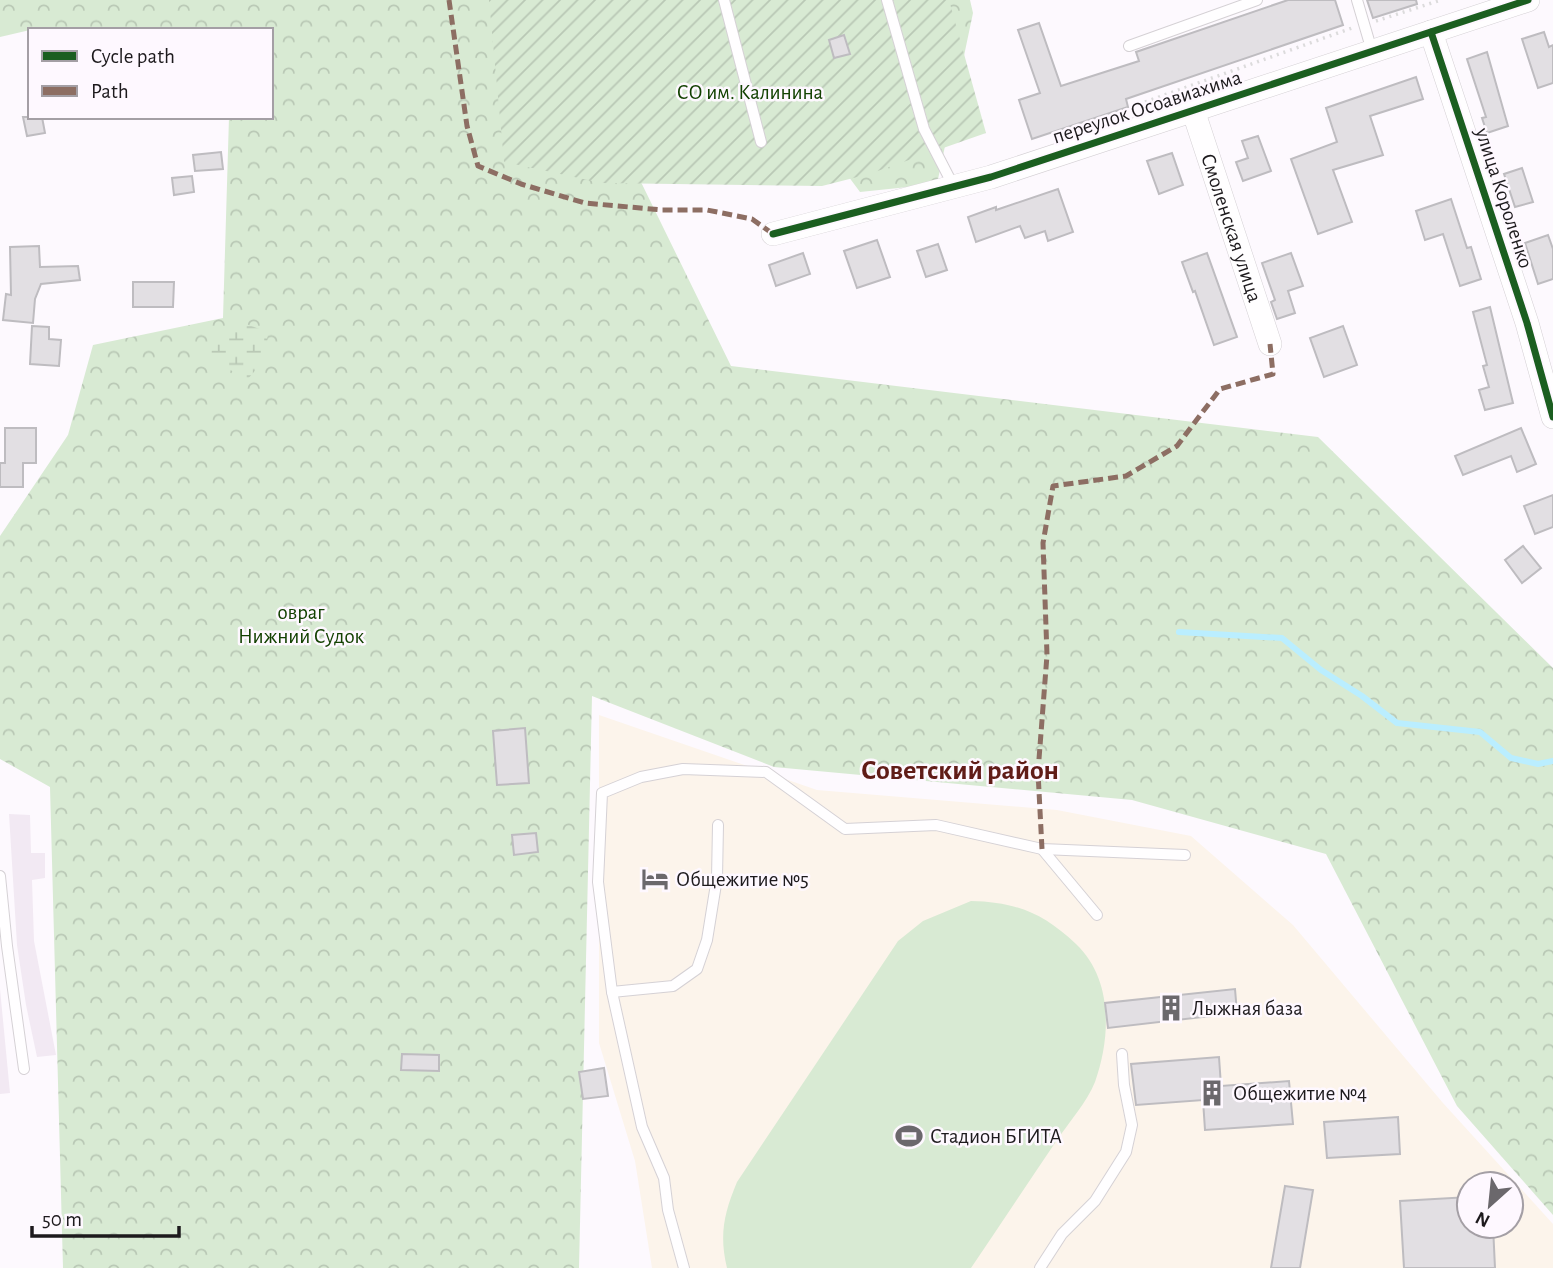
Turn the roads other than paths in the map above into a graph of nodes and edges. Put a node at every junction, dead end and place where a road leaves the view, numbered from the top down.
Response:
1 (724, 0) edge
2 (887, 0) edge
3 (1257, 0) edge
4 (1357, 0) edge
5 (1528, 0) edge
6 (1432, 32) junction
7 (1129, 46) dead end
8 (1372, 51) junction
9 (1193, 110) junction
10 (761, 142) dead end
11 (954, 187) junction
12 (773, 234) dead end
13 (1270, 345) dead end
14 (1553, 416) edge
15 (718, 825) dead end
16 (1042, 849) junction
17 (1185, 855) dead end
18 (0, 876) edge
19 (1097, 915) dead end
20 (612, 992) junction
21 (1122, 1054) dead end
22 (24, 1069) dead end
23 (684, 1268) edge
24 (1040, 1268) edge

1 - 10 lane
2 - 11 lane
3 - 7 lane
4 - 8 lane
5 - 6 street, переулок Осоавиахима
6 - 8 street, переулок Осоавиахима
6 - 14 street, улица Короленко
8 - 9 street, переулок Осоавиахима
9 - 11 street, переулок Осоавиахима
9 - 13 street, Смоленская улица
11 - 12 street, переулок Осоавиахима
15 - 20 lane
16 - 17 lane
16 - 19 lane
16 - 20 lane
18 - 22 lane
20 - 23 lane
21 - 24 lane

